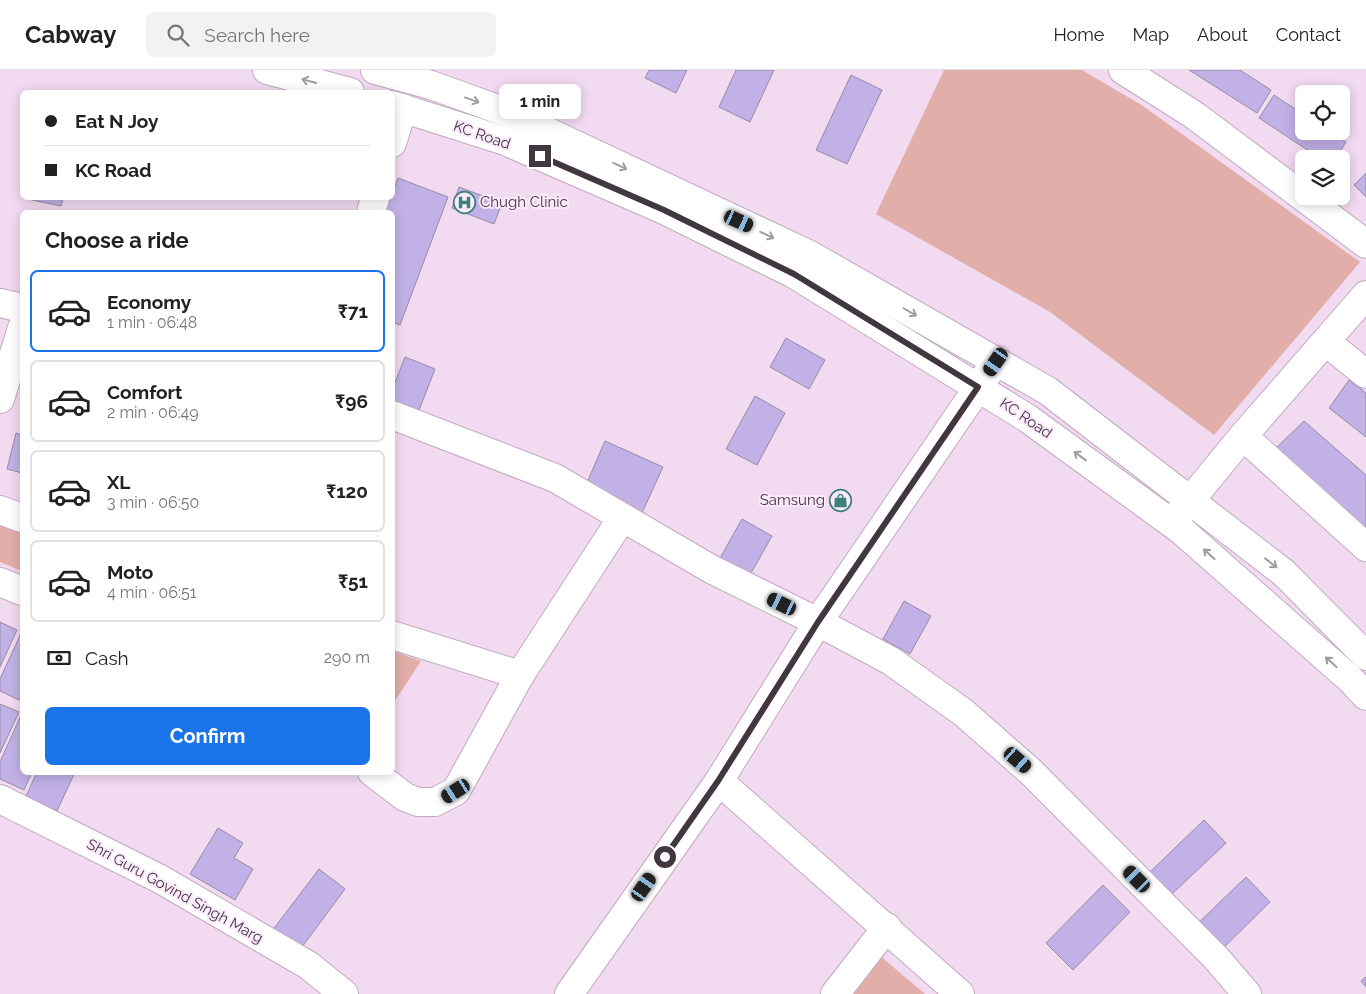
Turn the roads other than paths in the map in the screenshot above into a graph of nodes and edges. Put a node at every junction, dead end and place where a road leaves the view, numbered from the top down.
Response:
1 (267, 70) edge
2 (375, 70) edge
3 (407, 70) edge
4 (1123, 70) edge
5 (1161, 80) edge
6 (431, 85) junction
7 (342, 90) edge
8 (398, 107) edge
9 (395, 125) edge
10 (1366, 244) edge
11 (1364, 301) edge
12 (0, 303) edge
13 (20, 308) edge
14 (20, 335) edge
15 (1326, 342) junction
16 (996, 362) junction
17 (1366, 374) edge
18 (978, 387) junction
19 (0, 400) edge
20 (395, 416) edge
21 (1243, 436) junction
22 (1190, 501) junction
23 (0, 510) edge
24 (20, 517) edge
25 (622, 518) junction
26 (1172, 523) junction
27 (1366, 547) edge
28 (0, 582) edge
29 (20, 590) edge
30 (818, 622) junction
31 (395, 636) edge
32 (1366, 656) edge
33 (520, 675) junction
34 (1366, 696) edge
35 (376, 775) edge
36 (718, 781) junction
37 (0, 799) edge
38 (887, 927) junction
39 (344, 994) edge
40 (569, 994) edge
41 (835, 994) edge
42 (960, 994) edge
43 (1247, 994) edge

7 -> 1 street
2 - 6 street
3 - 6 street
4 - 5 street
5 - 10 street
6 -> 16 street
8 - 9 street
8 - 18 street, KC Road
11 - 15 street
12 - 13 street
14 - 19 street
15 - 17 street
15 - 21 street
16 - 18 street
16 - 22 street
26 -> 18 street, KC Road
18 - 30 street
20 - 25 street
21 - 22 street
21 - 27 street
22 - 26 street
22 -> 32 street
23 - 24 street
25 - 30 street
25 - 33 street
34 -> 26 street, KC Road
28 - 29 street
30 - 36 street
30 - 43 street
31 - 33 street
33 - 35 street
36 - 38 street
36 - 40 street
37 - 39 street, Shri Guru Govind Singh Marg
38 - 41 street
38 - 42 street

